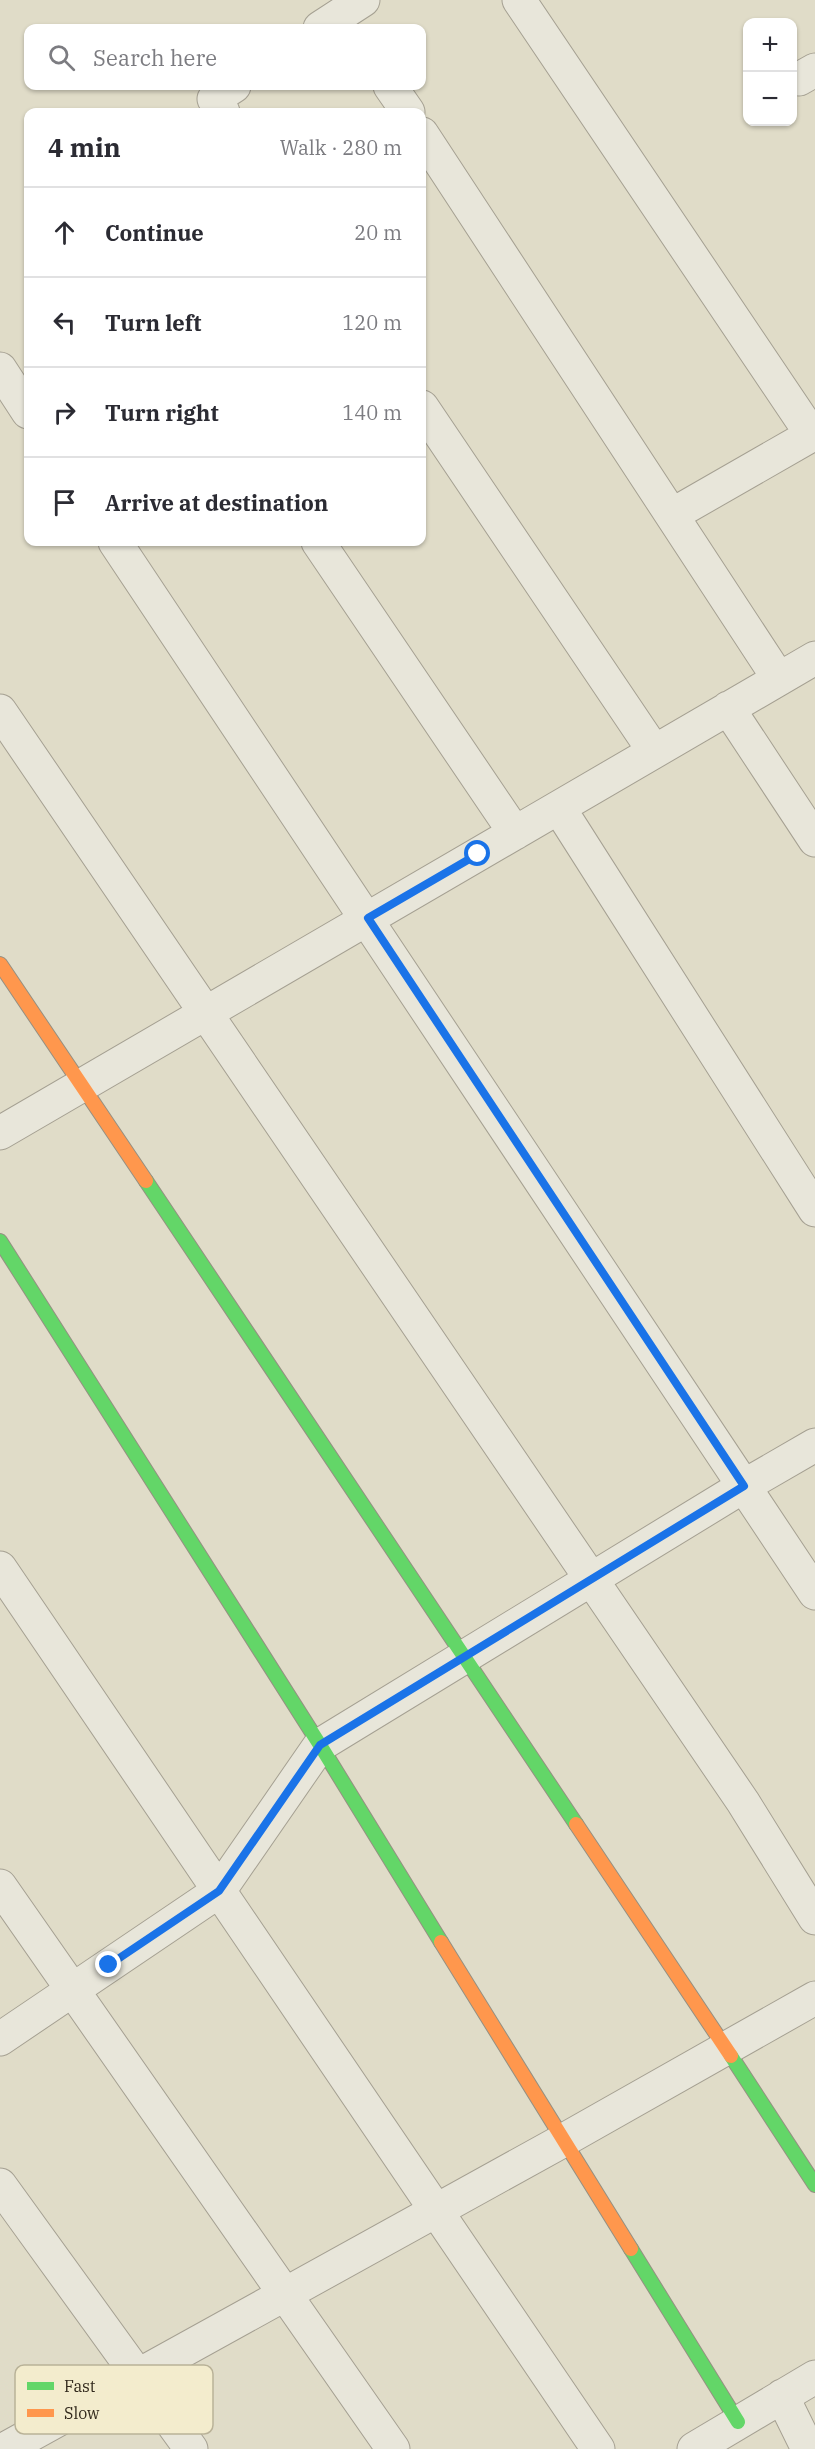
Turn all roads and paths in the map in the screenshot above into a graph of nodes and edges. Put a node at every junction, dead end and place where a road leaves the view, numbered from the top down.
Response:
1 (519, 0) edge
2 (228, 90) edge
3 (393, 90) edge
4 (220, 108) edge
5 (405, 108) edge
6 (426, 140) edge
7 (0, 369) edge
8 (24, 406) edge
9 (426, 413) edge
10 (814, 434) edge
11 (672, 515) junction
12 (118, 546) edge
13 (321, 546) edge
14 (815, 658) edge
15 (779, 679) junction
16 (728, 708) junction
17 (0, 711) edge
18 (654, 752) junction
19 (559, 808) junction
20 (514, 833) junction
21 (815, 840) edge
22 (368, 918) junction
23 (0, 964) edge
24 (205, 1013) junction
25 (82, 1085) junction
26 (0, 1132) edge
27 (815, 1210) edge
28 (0, 1241) edge
29 (815, 1445) edge
30 (744, 1486) junction
31 (0, 1569) edge
32 (592, 1579) junction
33 (815, 1593) edge
34 (465, 1657) junction
35 (320, 1745) junction
36 (0, 1886) edge
37 (219, 1891) junction
38 (815, 1918) edge
39 (72, 1990) junction
40 (815, 1998) edge
41 (0, 2039) edge
42 (726, 2048) junction
43 (564, 2140) junction
44 (0, 2185) edge
45 (815, 2185) edge
46 (436, 2211) junction
47 (285, 2294) junction
48 (130, 2365) edge
49 (158, 2365) edge
50 (815, 2377) edge
51 (782, 2396) junction
52 (738, 2422) junction
53 (32, 2434) edge
54 (180, 2434) edge
55 (5, 2449) edge
56 (191, 2449) edge
57 (393, 2449) edge
58 (598, 2449) edge
59 (694, 2449) edge
60 (808, 2449) edge

1 - 10 street
2 - 4 street
3 - 5 street
6 - 11 street
7 - 8 street
9 - 18 street
10 - 11 street
11 - 15 street
12 - 22 street
13 - 20 street
14 - 15 street
15 - 16 street
16 - 18 street
16 - 21 street
17 - 24 street
18 - 19 street
19 - 20 street
19 - 27 street
20 - 22 street
22 - 24 street
22 - 30 street
23 - 25 street
24 - 25 street
24 - 32 street
25 - 26 street
25 - 34 street
28 - 35 street
29 - 30 street
30 - 32 street
30 - 33 street
31 - 37 street
32 - 34 street
32 - 38 street
34 - 35 street
34 - 42 street
35 - 37 street
35 - 43 street
36 - 39 street
37 - 39 street
37 - 46 street
39 - 41 street
39 - 47 street
40 - 42 street
42 - 43 street
42 - 45 street
43 - 46 street
43 - 52 street
44 - 48 street
46 - 47 street
46 - 58 street
47 - 49 street
47 - 57 street
50 - 51 street
51 - 52 street
51 - 60 street
52 - 59 street
53 - 55 street
54 - 56 street

